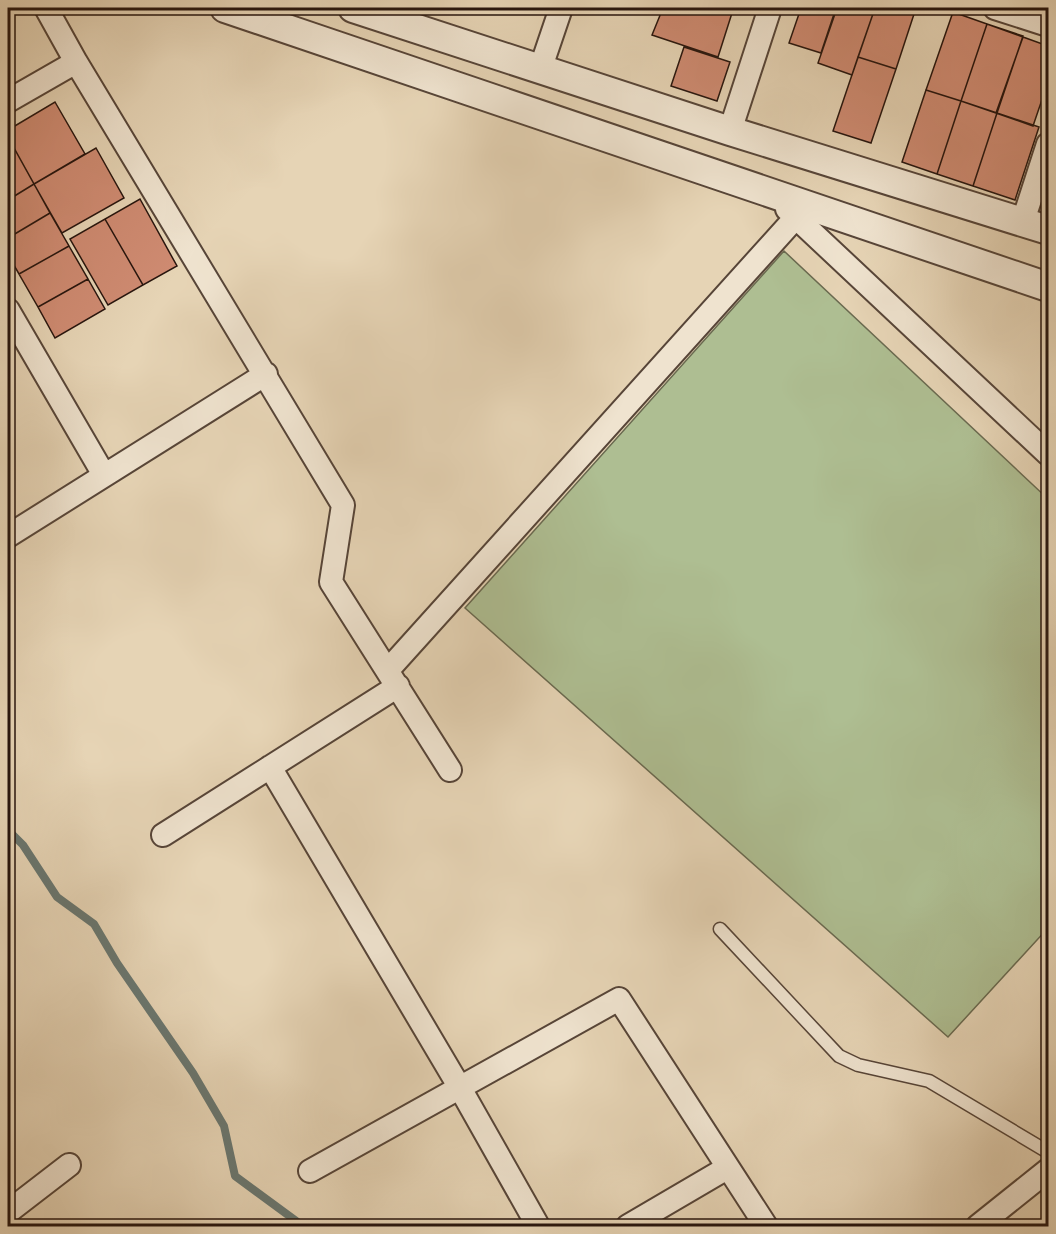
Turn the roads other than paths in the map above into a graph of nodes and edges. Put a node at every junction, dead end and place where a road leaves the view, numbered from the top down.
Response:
1 (46, 8) edge
2 (225, 8) edge
3 (353, 8) edge
4 (561, 8) edge
5 (770, 8) edge
6 (995, 8) edge
7 (1048, 25) edge
8 (76, 62) junction
9 (540, 70) junction
10 (8, 101) edge
11 (730, 131) junction
12 (1048, 144) edge
13 (801, 212) junction
14 (1036, 225) edge
15 (1048, 287) edge
16 (8, 310) edge
17 (266, 374) junction
18 (1048, 454) edge
19 (104, 475) junction
20 (8, 536) edge
21 (393, 678) junction
22 (270, 767) junction
23 (450, 770) dead end
24 (164, 835) dead end
25 (720, 928) dead end
26 (460, 1088) junction
27 (1048, 1152) edge
28 (69, 1165) dead end
29 (727, 1168) junction
30 (1048, 1170) edge
31 (310, 1171) dead end
32 (8, 1212) edge
33 (538, 1227) edge
34 (628, 1227) edge
35 (766, 1227) edge
36 (978, 1227) edge

1 - 8 street
2 - 13 street
3 - 9 street
4 - 9 street
5 - 11 street
6 - 7 street
8 - 10 street
8 - 17 street
9 - 11 street
11 - 14 street
12 - 14 street
13 - 15 street
13 - 18 street
13 - 21 street
16 - 19 street
17 - 19 street
17 - 21 street
19 - 20 street
21 - 22 street
21 - 23 street
22 - 24 street
22 - 26 street
25 - 27 lane
26 - 29 street
26 - 31 street
26 - 33 street
28 - 32 street
29 - 34 street
29 - 35 street
30 - 36 street

